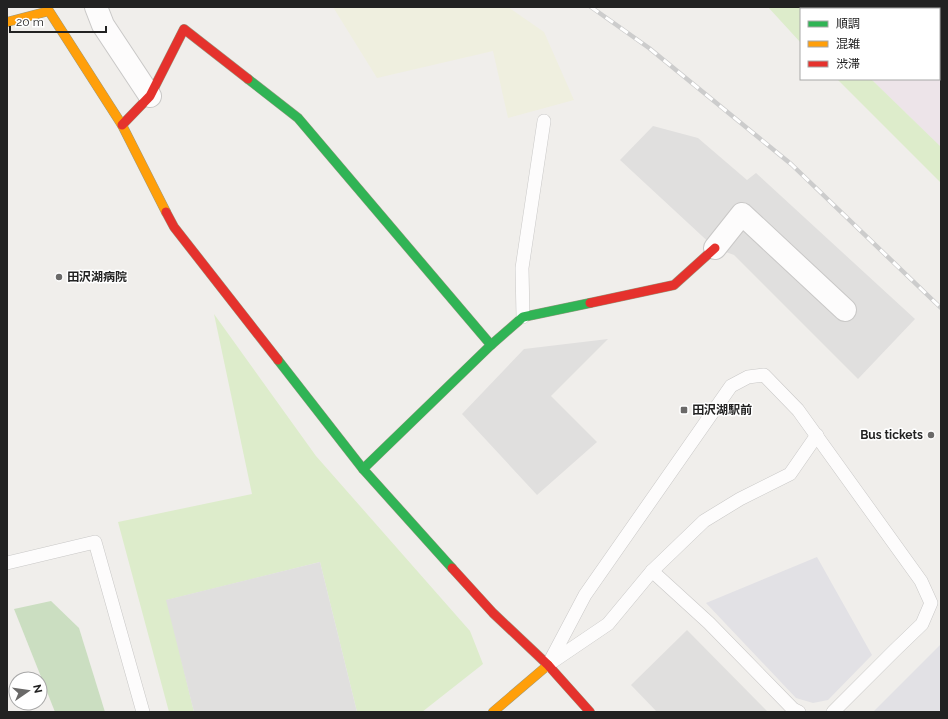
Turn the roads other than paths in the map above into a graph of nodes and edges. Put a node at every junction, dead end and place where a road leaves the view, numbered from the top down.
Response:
1 (96, 7) edge
2 (7, 22) edge
3 (150, 96) junction
4 (544, 121) dead end
5 (122, 125) junction
6 (715, 248) joint
7 (845, 310) dead end
8 (523, 317) junction
9 (491, 345) junction
10 (817, 435) junction
11 (363, 469) junction
12 (7, 563) edge
13 (652, 571) junction
14 (548, 665) junction
15 (143, 712) edge
16 (493, 712) edge
17 (590, 712) edge
18 (799, 712) edge
19 (833, 712) edge

1 - 3 street
2 - 5 street
3 - 5 street
3 - 9 street
4 - 8 lane
5 - 11 street
6 - 7 street
6 - 8 street
8 - 9 street
9 - 11 street
10 - 13 lane
10 - 14 lane
10 - 19 lane
11 - 14 street
12 - 15 lane
13 - 14 lane
13 - 18 lane
14 - 16 street
14 - 17 street

